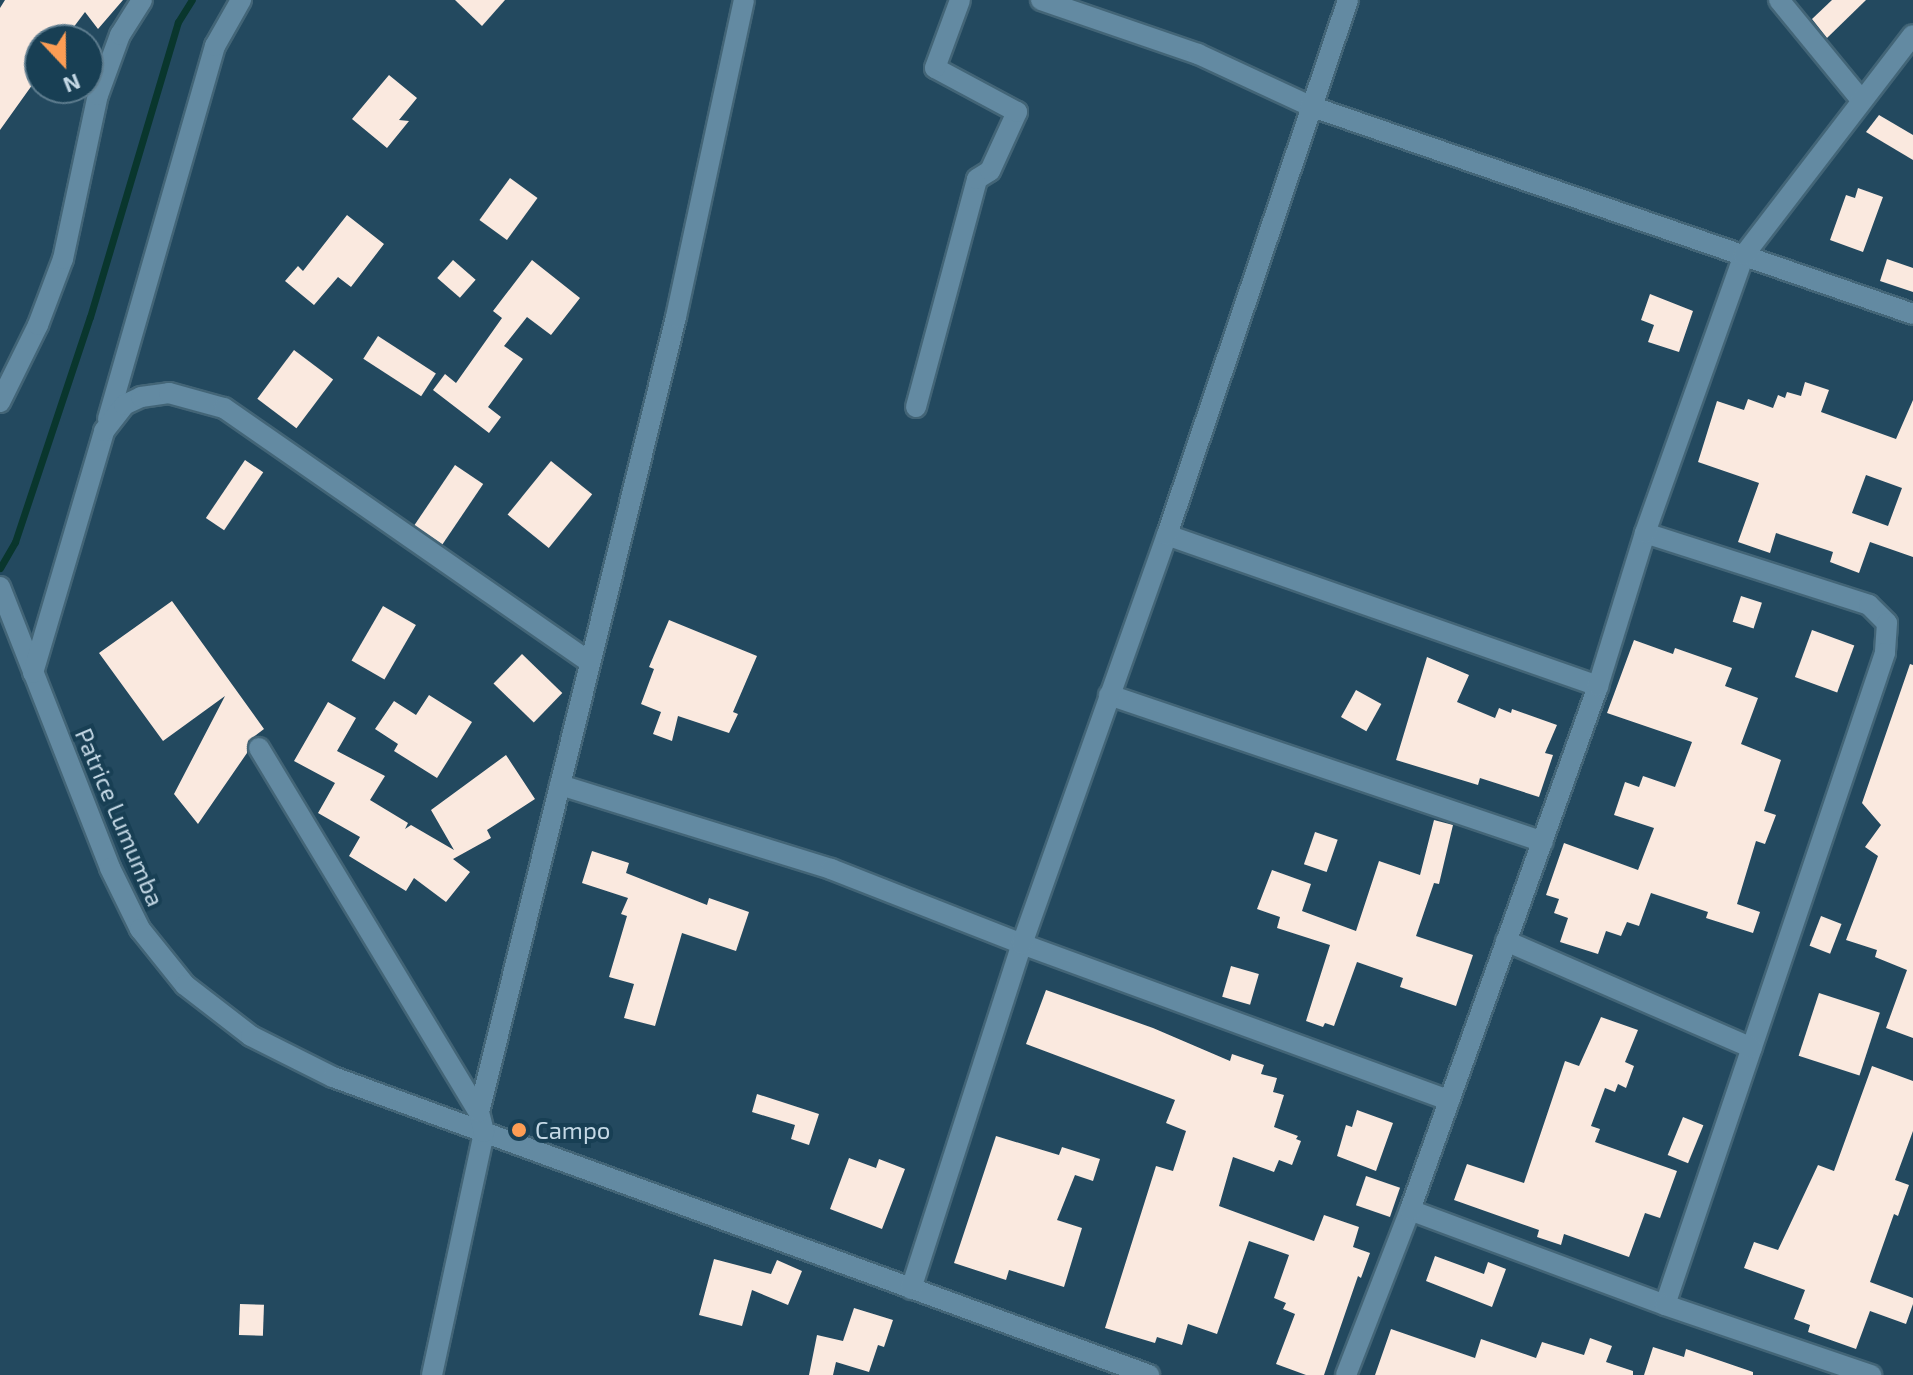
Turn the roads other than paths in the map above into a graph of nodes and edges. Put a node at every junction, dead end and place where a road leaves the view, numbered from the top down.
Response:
1 (142, 0) edge
2 (241, 0) edge
3 (744, 0) edge
4 (960, 0) edge
5 (1041, 0) edge
6 (1348, 0) edge
7 (1779, 0) edge
8 (1913, 35) edge
9 (1861, 100) junction
10 (1310, 106) junction
11 (1744, 255) junction
12 (1913, 314) edge
13 (0, 402) edge
14 (916, 407) dead end
15 (104, 431) junction
16 (1645, 533) junction
17 (1167, 535) junction
18 (0, 587) edge
19 (588, 661) junction
20 (33, 673) junction
21 (1598, 686) junction
22 (1109, 695) junction
23 (259, 748) dead end
24 (560, 785) junction
25 (1543, 842) junction
26 (1506, 941) junction
27 (1022, 944) junction
28 (1752, 1048) junction
29 (1449, 1100) junction
30 (479, 1112) junction
31 (484, 1132) junction
32 (1410, 1210) junction
33 (911, 1289) junction
34 (1665, 1305) junction
35 (432, 1375) edge
36 (1149, 1375) edge
37 (1346, 1375) edge
38 (1871, 1375) edge

1 - 13 street
2 - 15 street
3 - 19 street
4 - 14 street
5 - 10 street
6 - 10 street
7 - 9 street
8 - 9 street
9 - 11 street
10 - 11 street
10 - 17 street
11 - 12 street
11 - 16 street
15 - 19 street
15 - 20 street
16 - 21 street
16 - 28 street
17 - 21 street
17 - 22 street
18 - 20 street, Patrice Lumumba
19 - 24 street
20 - 31 street, Patrice Lumumba
21 - 25 street
22 - 25 street
22 - 27 street
23 - 30 street
24 - 27 street
24 - 30 street
25 - 26 street
26 - 28 street
26 - 29 street
27 - 29 street
27 - 33 street
28 - 34 street
29 - 32 street
30 - 31 street
31 - 33 street, Patrice Lumumba
31 - 35 street
32 - 34 street
32 - 37 street
33 - 36 street, Patrice Lumumba
34 - 38 street

